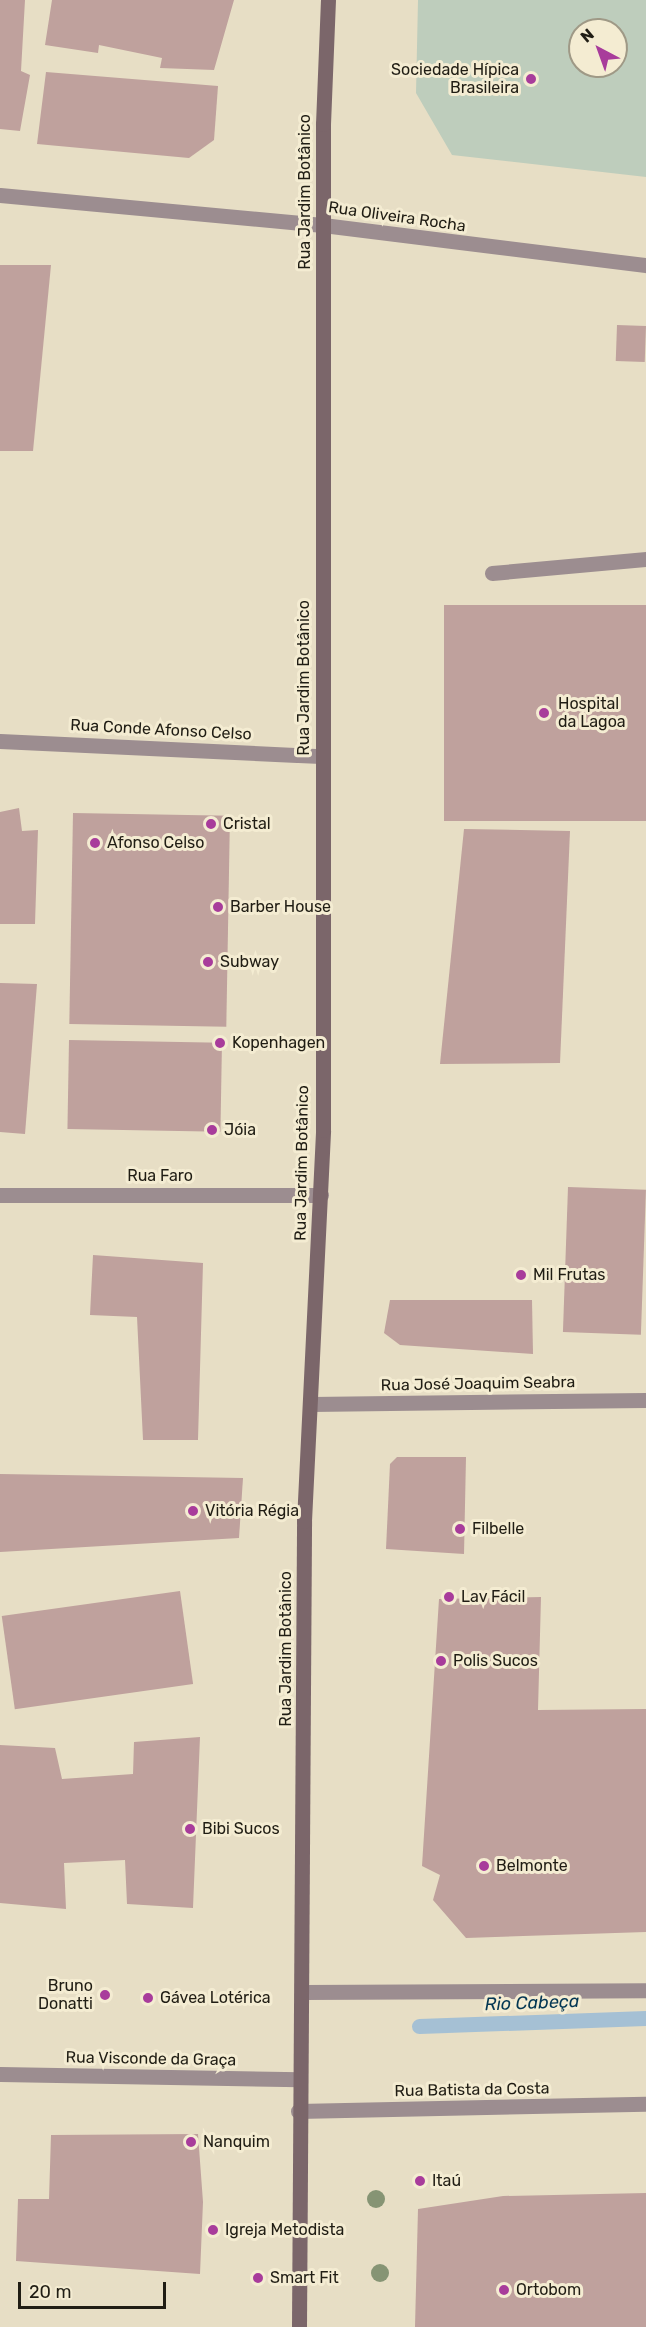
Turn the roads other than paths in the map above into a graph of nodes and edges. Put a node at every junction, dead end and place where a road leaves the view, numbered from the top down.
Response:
1 (328, 0) edge
2 (0, 195) edge
3 (323, 225) junction
4 (646, 265) edge
5 (646, 559) edge
6 (492, 573) dead end
7 (0, 741) edge
8 (321, 756) junction
9 (0, 1195) edge
10 (321, 1196) junction
11 (646, 1400) edge
12 (311, 1404) junction
13 (646, 1990) edge
14 (303, 1992) junction
15 (0, 2074) edge
16 (300, 2079) junction
17 (646, 2104) edge
18 (298, 2111) junction
19 (299, 2327) edge

1 - 3 main road, Rua Jardim Botânico
2 - 3 street, Rua Oliveira Rocha
3 - 4 street, Rua Oliveira Rocha
3 - 8 main road, Rua Jardim Botânico
5 - 6 street
7 - 8 street, Rua Conde Afonso Celso
8 - 10 main road, Rua Jardim Botânico
9 - 10 street, Rua Faro
10 - 12 main road, Rua Jardim Botânico
11 - 12 street, Rua José Joaquim Seabra
12 - 14 main road, Rua Jardim Botânico
13 - 14 street
14 - 16 main road, Rua Jardim Botânico
15 - 16 street, Rua Visconde da Graça
16 - 18 main road, Rua Jardim Botânico
17 - 18 street, Rua Batista da Costa
18 - 19 main road, Rua Jardim Botânico

